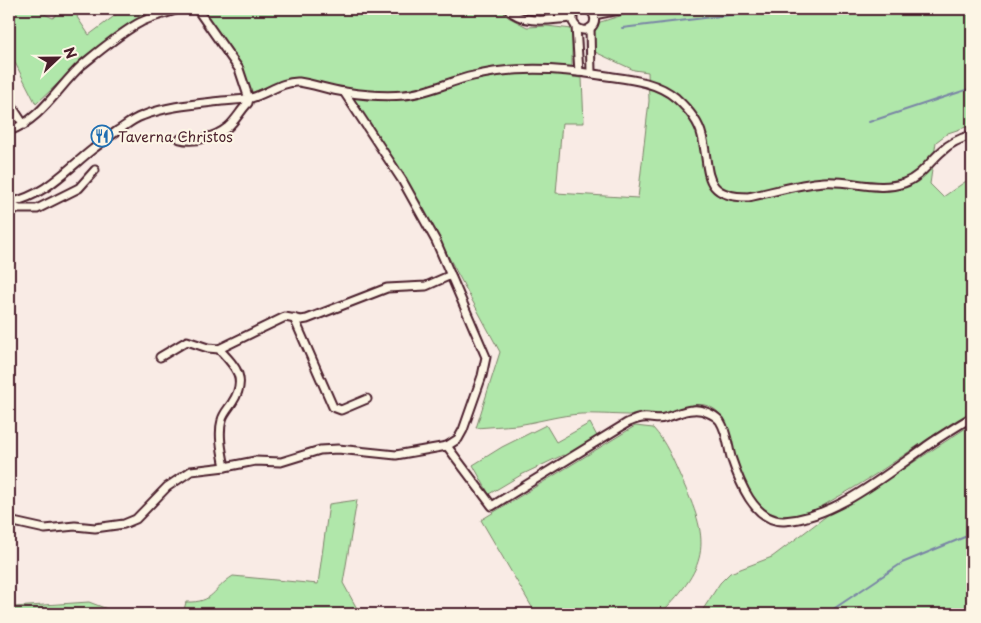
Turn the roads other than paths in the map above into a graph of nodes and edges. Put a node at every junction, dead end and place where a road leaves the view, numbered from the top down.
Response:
1 (178, 9) edge
2 (198, 9) edge
3 (508, 9) edge
4 (578, 9) edge
5 (589, 9) edge
6 (624, 9) edge
7 (594, 16) junction
8 (572, 18) junction
9 (576, 27) junction
10 (590, 28) junction
11 (579, 72) junction
12 (591, 73) junction
13 (344, 92) junction
14 (249, 99) junction
15 (9, 102) edge
16 (24, 125) junction
17 (9, 131) edge
18 (972, 135) edge
19 (180, 139) dead end
20 (95, 170) dead end
21 (10, 202) edge
22 (451, 275) junction
23 (294, 318) junction
24 (219, 349) junction
25 (160, 357) dead end
26 (367, 399) dead end
27 (972, 417) edge
28 (447, 446) junction
29 (225, 467) junction
30 (9, 521) edge

1 - 16 street
2 - 14 street
3 - 8 street
4 - 8 street
5 - 7 street
6 - 7 street
7 - 10 street
8 - 9 street
9 - 10 street
9 - 11 street
10 - 12 street
11 - 12 street
11 - 13 street
12 - 18 street
13 - 14 street
13 - 22 street
14 - 19 street
14 - 21 street
15 - 16 street
16 - 17 street
20 - 21 street
22 - 23 street
22 - 28 street
23 - 24 street
23 - 26 street
24 - 25 street
24 - 29 street
27 - 28 street
28 - 29 street
29 - 30 street

